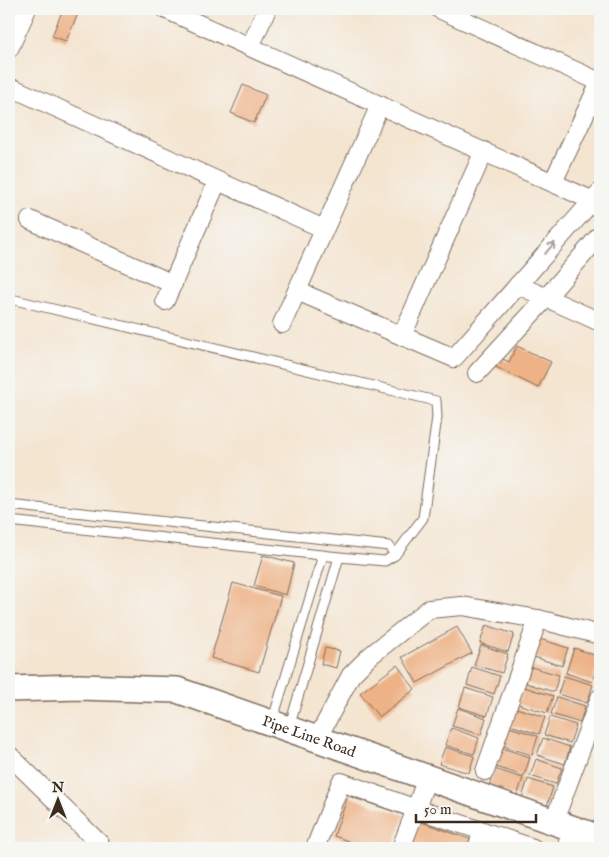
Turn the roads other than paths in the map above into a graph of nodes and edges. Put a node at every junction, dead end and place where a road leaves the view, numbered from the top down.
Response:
1 (27, 9) edge
2 (165, 9) edge
3 (267, 9) edge
4 (439, 9) edge
5 (250, 47) junction
6 (9, 49) edge
7 (600, 82) edge
8 (15, 89) dead end
9 (380, 105) junction
10 (484, 151) junction
11 (217, 182) junction
12 (553, 182) junction
13 (598, 198) edge
14 (30, 220) dead end
15 (324, 229) junction
16 (600, 235) edge
17 (173, 284) junction
18 (518, 285) junction
19 (297, 291) junction
20 (546, 298) junction
21 (9, 301) edge
22 (165, 301) dead end
23 (600, 322) edge
24 (282, 324) dead end
25 (402, 336) junction
26 (477, 373) dead end
27 (9, 505) edge
28 (9, 521) edge
29 (323, 554) junction
30 (395, 554) junction
31 (339, 557) junction
32 (538, 619) junction
33 (600, 635) edge
34 (9, 690) edge
35 (600, 698) edge
36 (280, 726) junction
37 (317, 739) junction
38 (9, 755) edge
39 (485, 771) dead end
40 (426, 777) junction
41 (416, 809) junction
42 (483, 832) junction
43 (565, 832) edge
44 (600, 838) edge
45 (98, 848) edge
46 (316, 848) edge
47 (400, 848) edge
48 (477, 848) edge
49 (533, 848) edge

1 - 6 street
2 - 5 street
3 - 5 street
4 - 7 street
5 - 9 street
7 - 12 street
8 - 11 street
9 - 10 street
9 - 15 street
10 - 12 street
10 - 25 street
11 - 15 street
11 - 17 street
12 - 13 street
18 -> 13 street
14 - 17 street
15 - 19 street
16 - 20 street
17 - 22 street
18 - 20 street
18 - 25 street
19 - 24 street
19 - 25 street
20 - 23 street
20 - 26 street
21 - 30 lane
27 - 30 lane
28 - 29 lane
29 - 31 lane
29 - 36 lane
30 - 31 lane
31 - 36 lane
32 - 33 street
32 - 37 street
32 - 39 street
34 - 36 street, Pipe Line Road
35 - 43 street
36 - 37 street, Pipe Line Road
37 - 40 street, Pipe Line Road
38 - 45 street
40 - 41 street
40 - 43 street, Pipe Line Road
41 - 42 street
41 - 46 street
41 - 47 street
42 - 48 street
42 - 49 street
43 - 44 street, Pipe Line Road

